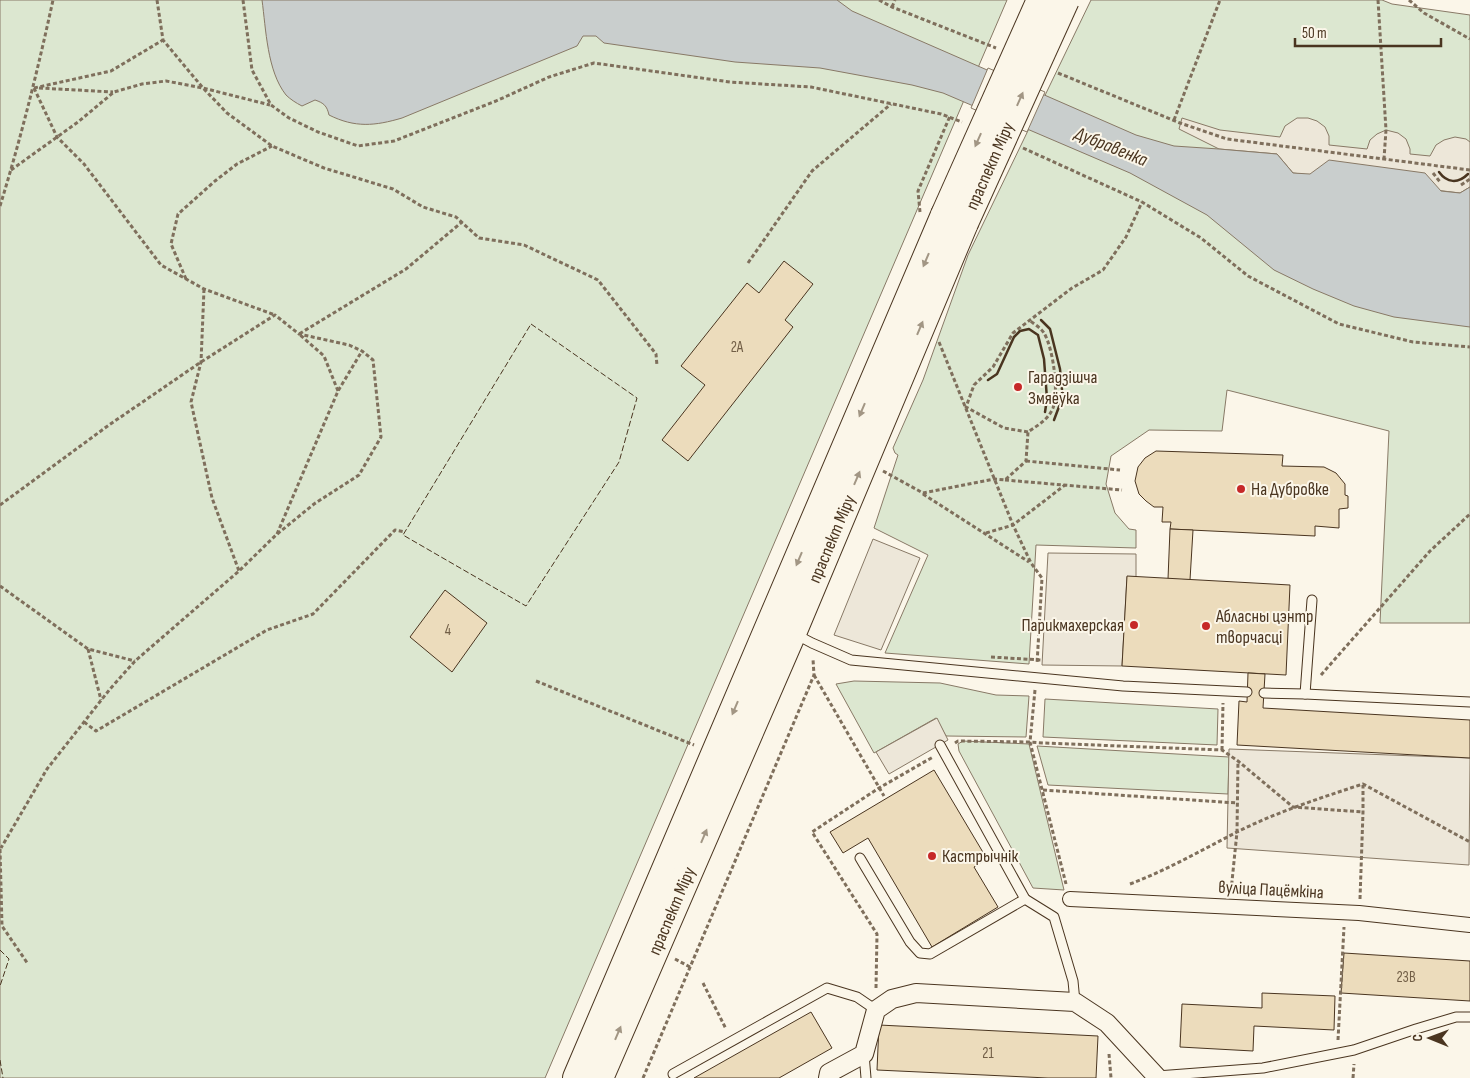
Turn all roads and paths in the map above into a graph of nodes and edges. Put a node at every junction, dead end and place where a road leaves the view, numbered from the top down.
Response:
1 (53, 0) edge
2 (157, 0) edge
3 (243, 0) edge
4 (879, 0) edge
5 (895, 0) edge
6 (1041, 0) edge
7 (1065, 0) edge
8 (1220, 0) edge
9 (1378, 0) edge
10 (1409, 0) edge
11 (892, 7) junction
12 (1470, 39) edge
13 (163, 40) junction
14 (1004, 51) dead end
15 (1057, 73) dead end
16 (34, 88) junction
17 (202, 88) junction
18 (114, 92) junction
19 (891, 104) junction
20 (271, 106) junction
21 (950, 116) junction
22 (1174, 120) junction
23 (967, 124) dead end
24 (57, 137) junction
25 (272, 146) junction
26 (1020, 147) dead end
27 (1384, 159) junction
28 (11, 170) junction
29 (1470, 170) edge
30 (1433, 172) dead end
31 (1470, 179) edge
32 (1440, 182) dead end
33 (1461, 185) dead end
34 (1142, 202) junction
35 (0, 206) edge
36 (943, 218) junction
37 (462, 222) junction
38 (748, 263) dead end
39 (186, 279) junction
40 (204, 289) junction
41 (276, 315) junction
42 (1029, 320) junction
43 (299, 334) junction
44 (938, 341) dead end
45 (1470, 347) edge
46 (362, 351) junction
47 (201, 362) junction
48 (657, 366) dead end
49 (338, 391) junction
50 (966, 407) junction
51 (1028, 432) junction
52 (1026, 461) junction
53 (878, 468) dead end
54 (1120, 470) dead end
55 (994, 479) junction
56 (1005, 480) junction
57 (1065, 485) junction
58 (1122, 490) dead end
59 (923, 493) junction
60 (0, 505) edge
61 (1470, 514) edge
62 (1013, 525) junction
63 (405, 532) dead end
64 (985, 533) junction
65 (276, 535) junction
66 (1031, 564) junction
67 (239, 571) junction
68 (1042, 578) junction
69 (1046, 583) dead end
70 (0, 586) edge
71 (1312, 600) dead end
72 (792, 633) junction
73 (88, 649) junction
74 (1037, 660) junction
75 (1042, 660) dead end
76 (136, 661) junction
77 (814, 675) dead end
78 (1036, 677) junction
79 (536, 681) dead end
80 (1224, 691) junction
81 (1247, 692) dead end
82 (1264, 693) dead end
83 (1305, 694) junction
84 (101, 700) junction
85 (1470, 702) edge
86 (84, 722) junction
87 (1030, 742) junction
88 (940, 745) dead end
89 (702, 748) dead end
90 (1222, 750) junction
91 (1238, 761) junction
92 (1363, 784) junction
93 (1043, 790) junction
94 (884, 796) dead end
95 (1237, 803) junction
96 (1293, 807) junction
97 (1363, 812) junction
98 (1237, 832) junction
99 (1470, 842) edge
100 (0, 849) edge
101 (860, 858) dead end
102 (1123, 887) dead end
103 (1025, 899) junction
104 (1070, 899) joint
105 (1230, 907) junction
106 (1345, 912) junction
107 (1359, 913) junction
108 (1470, 925) edge
109 (877, 934) dead end
110 (676, 959) dead end
111 (28, 964) dead end
112 (690, 967) dead end
113 (876, 982) dead end
114 (703, 983) dead end
115 (1075, 1002) junction
116 (876, 1010) junction
117 (1470, 1017) edge
118 (732, 1041) junction
119 (864, 1054) junction
120 (1337, 1054) junction
121 (673, 1074) dead end
122 (826, 1076) edge
123 (1157, 1077) edge
124 (577, 1078) edge
125 (599, 1078) edge
126 (866, 1078) edge

1 - 16 path
2 - 13 path
3 - 20 path
4 - 11 path
5 - 11 path
6 -> 36 main road, праспект Міру, bridge
36 -> 7 main road, праспект Міру, bridge
8 - 22 path
9 - 27 path
10 - 12 path
11 - 14 path
13 - 16 path
13 - 17 path
15 - 22 path
16 - 18 path
16 - 24 path
16 - 28 path
17 - 18 path
17 - 20 path
17 - 25 path
18 - 24 path
19 - 20 path
19 - 21 path
19 - 38 path
21 - 23 path
21 - 36 path
22 - 27 path
24 - 28 path
24 - 39 path
25 - 37 path
25 - 39 path
26 - 34 path
27 - 29 path
28 - 35 path
30 - 32 path
31 - 33 path
34 - 42 path
34 - 45 path
72 -> 36 main road, праспект Міру
36 -> 124 main road, праспект Міру
37 - 43 path
37 - 48 path
39 - 40 path
40 - 41 path
40 - 47 path
41 - 43 path
41 - 47 path
42 - 50 path
42 - 51 path
43 - 46 path
43 - 49 path
44 - 50 path
46 - 49 path
46 - 65 path
47 - 60 path
47 - 67 path
49 - 65 path
50 - 51 path
50 - 55 path
51 - 52 path
52 - 54 path
52 - 56 path
53 - 59 path
55 - 56 path
55 - 59 path
55 - 62 path
56 - 57 path
57 - 58 path
57 - 62 path
59 - 64 path
61 - 83 path
62 - 64 path
62 - 66 path
63 - 86 path
64 - 66 path
65 - 67 path
66 - 68 path
67 - 76 path
68 - 69 path
68 - 74 path
70 - 73 path
71 - 83 lane
72 - 78 lane
125 -> 72 main road, праспект Міру
73 - 76 path
73 - 84 path
74 - 75 path
74 - 78 path
76 - 84 path
77 - 94 path
78 - 80 lane
78 - 87 path
79 - 89 path
80 - 81 lane
80 - 90 path
82 - 83 lane
83 - 85 lane
84 - 86 path
86 - 100 path
87 - 90 path
87 - 93 path
88 - 103 lane
90 - 91 path
91 - 95 path
91 - 96 path
92 - 96 path
92 - 97 path
92 - 99 path
93 - 95 path
93 - 104 path
95 - 98 path
96 - 97 path
96 - 98 path
97 - 107 path
98 - 102 path
98 - 105 path
100 - 111 path
101 - 103 lane
103 - 115 lane
104 - 105 street, вуліца Пацёмкіна
105 - 106 street, вуліца Пацёмкіна
106 - 107 street, вуліца Пацёмкіна
106 - 120 path
107 - 108 street, вуліца Пацёмкіна
109 - 113 path
110 - 112 path
114 - 118 path
115 - 116 street
115 - 123 street
116 - 118 lane
116 - 119 street
117 - 120 lane
118 - 121 lane
119 - 122 street
119 - 126 lane
120 - 123 lane

